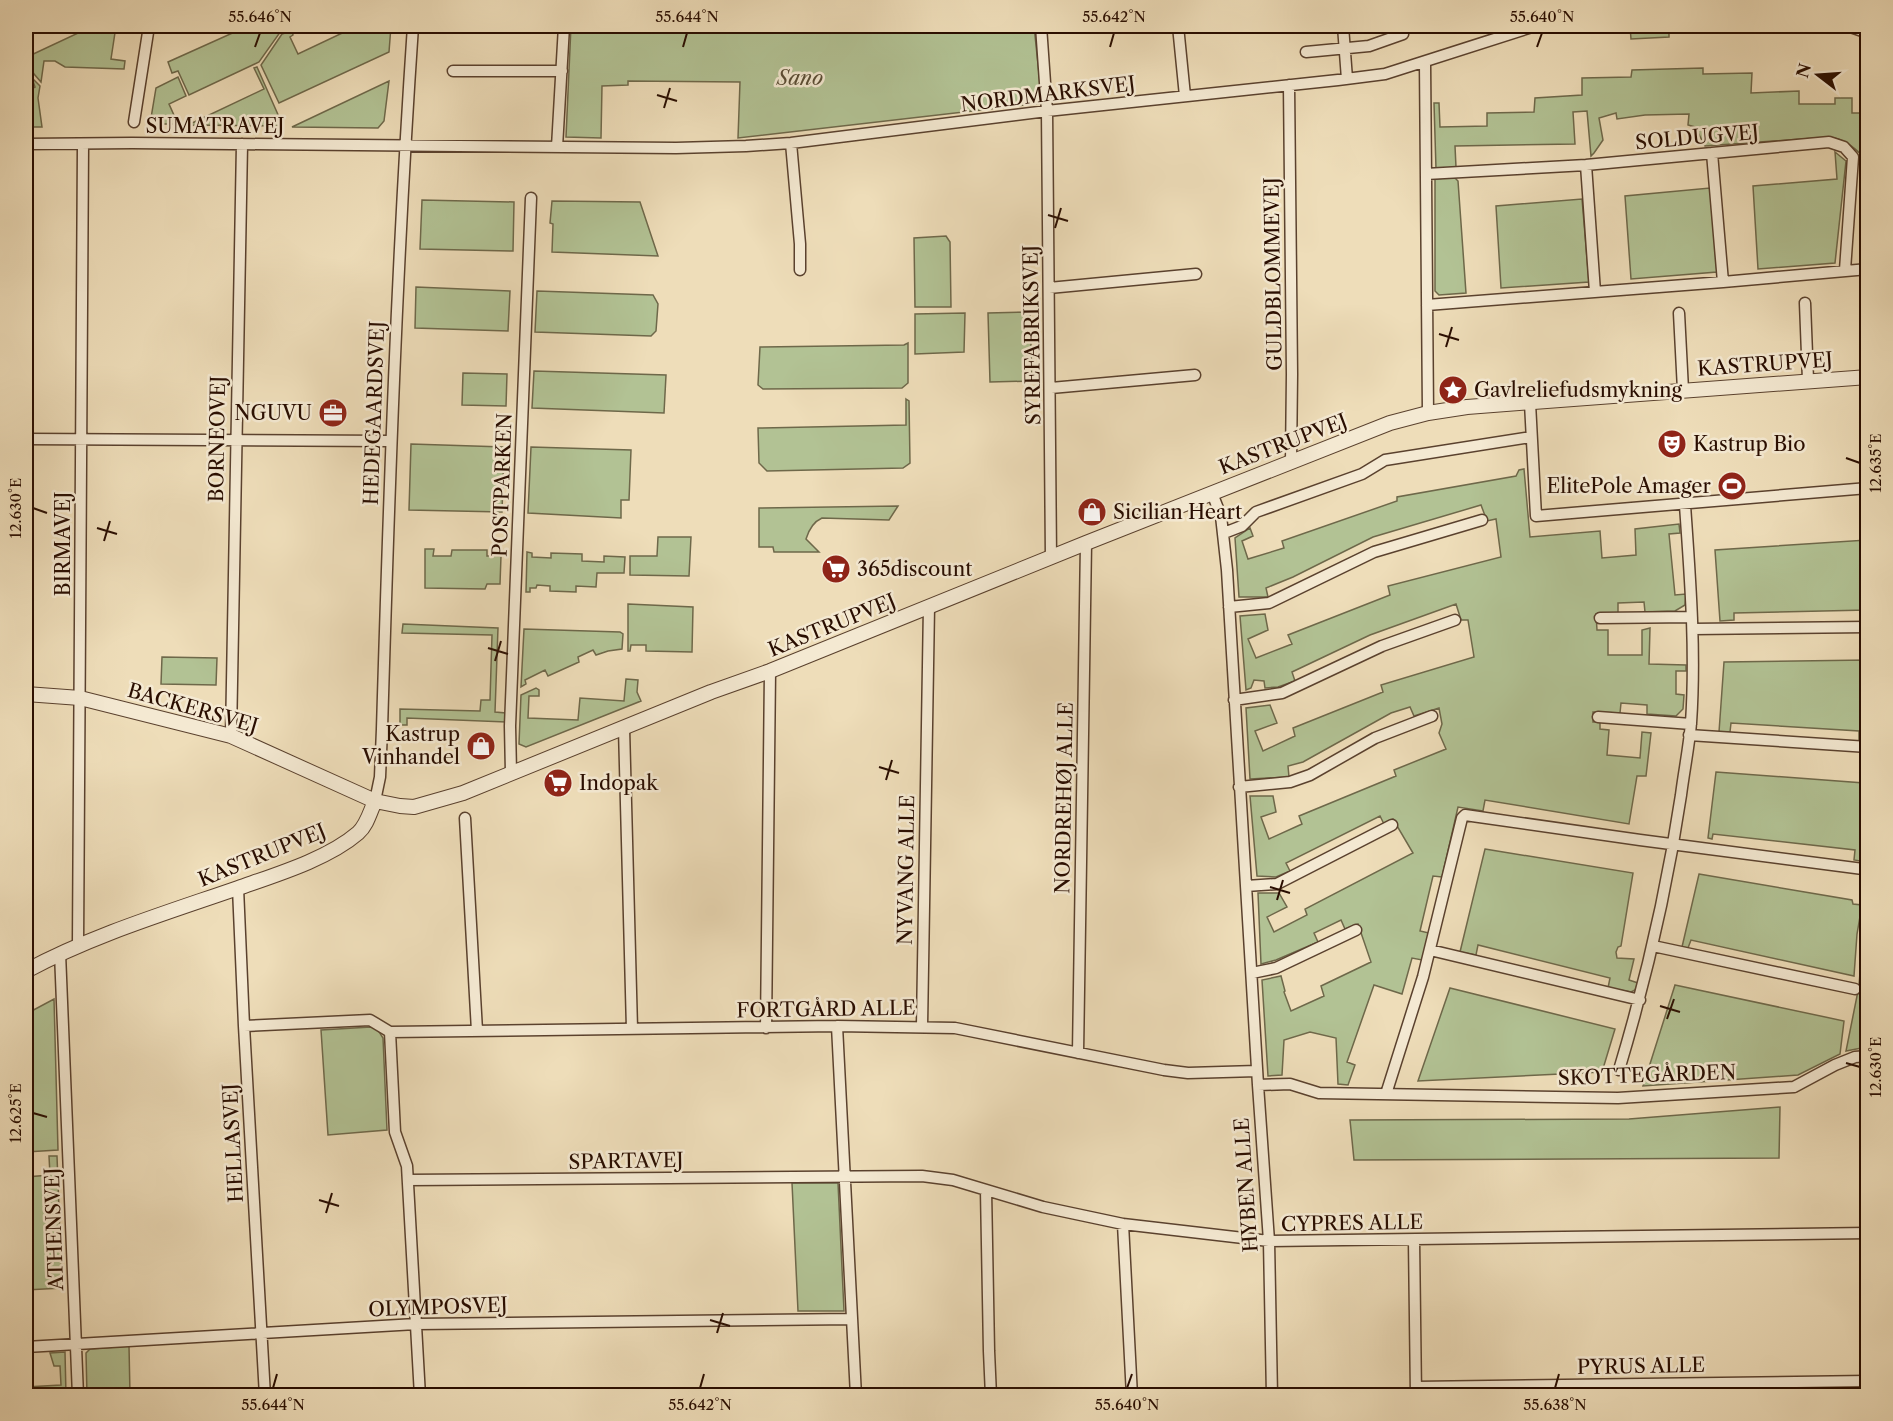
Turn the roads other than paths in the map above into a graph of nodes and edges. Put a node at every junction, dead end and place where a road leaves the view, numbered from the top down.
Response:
1 (149, 26) edge
2 (413, 26) edge
3 (564, 26) edge
4 (1041, 26) edge
5 (1178, 26) edge
6 (1343, 26) edge
7 (1535, 26) edge
8 (1848, 26) edge
9 (1514, 29) edge
10 (1868, 33) edge
11 (1403, 34) dead end
12 (1345, 49) junction
13 (1306, 52) dead end
14 (1425, 62) junction
15 (453, 71) dead end
16 (562, 71) junction
17 (1347, 79) junction
18 (1289, 85) junction
19 (1185, 96) junction
20 (1047, 111) junction
21 (134, 122) dead end
22 (791, 142) junction
23 (26, 144) edge
24 (83, 144) junction
25 (242, 144) junction
26 (405, 145) junction
27 (558, 147) junction
28 (1712, 153) junction
29 (1586, 165) junction
30 (1426, 174) junction
31 (531, 198) dead end
32 (1868, 269) edge
33 (800, 270) dead end
34 (1845, 270) junction
35 (1196, 274) dead end
36 (1723, 282) junction
37 (1049, 288) junction
38 (1595, 292) junction
39 (1805, 303) dead end
40 (1427, 305) junction
41 (1679, 313) dead end
42 (1195, 375) dead end
43 (1868, 377) edge
44 (1808, 380) junction
45 (1051, 388) junction
46 (1683, 390) junction
47 (1530, 403) junction
48 (1428, 413) junction
49 (1531, 437) junction
50 (26, 440) edge
51 (81, 440) junction
52 (235, 440) junction
53 (390, 441) junction
54 (1291, 461) junction
55 (1868, 488) edge
56 (1212, 493) junction
57 (1685, 505) junction
58 (1482, 520) dead end
59 (1224, 534) junction
60 (1086, 543) junction
61 (1051, 558) junction
62 (928, 606) junction
63 (1229, 607) junction
64 (1692, 617) junction
65 (1600, 618) dead end
66 (1455, 620) dead end
67 (1868, 627) edge
68 (1693, 629) junction
69 (770, 671) junction
70 (26, 694) edge
71 (80, 698) junction
72 (1234, 700) junction
73 (1432, 716) dead end
74 (1598, 717) dead end
75 (624, 728) junction
76 (1690, 729) junction
77 (231, 736) junction
78 (1868, 747) edge
79 (511, 773) junction
80 (1239, 787) junction
81 (375, 801) junction
82 (465, 818) dead end
83 (1392, 825) dead end
84 (1673, 845) junction
85 (1863, 869) dead end
86 (1246, 886) junction
87 (238, 888) junction
88 (1356, 930) dead end
89 (78, 944) junction
90 (1653, 946) junction
91 (1430, 950) junction
92 (60, 952) junction
93 (26, 971) edge
94 (1252, 973) junction
95 (1855, 989) dead end
96 (1640, 1000) junction
97 (244, 1026) junction
98 (837, 1026) junction
99 (922, 1026) junction
100 (766, 1028) junction
101 (632, 1029) junction
102 (477, 1031) junction
103 (390, 1032) junction
104 (1078, 1053) junction
105 (1868, 1056) edge
106 (1618, 1070) dead end
107 (1257, 1071) junction
108 (1258, 1085) junction
109 (1386, 1094) junction
110 (844, 1176) junction
111 (408, 1180) junction
112 (986, 1190) junction
113 (1123, 1224) junction
114 (1868, 1233) edge
115 (1414, 1240) junction
116 (1269, 1242) junction
117 (852, 1319) junction
118 (416, 1324) junction
119 (262, 1332) junction
120 (76, 1344) junction
121 (26, 1347) edge
122 (1868, 1381) edge
123 (1416, 1391) edge
124 (78, 1395) edge
125 (266, 1395) edge
126 (420, 1395) edge
127 (856, 1395) edge
128 (992, 1395) edge
129 (1131, 1395) edge
130 (1272, 1395) edge

1 - 21 street
2 - 26 street, HEDEGAARDSVEJ
3 - 16 street
4 - 20 street, SYREFABRIKSVEJ
5 - 19 street
6 - 12 street
7 - 9 street, NORDMARKSVEJ
8 - 10 street
9 - 14 street, NORDMARKSVEJ
11 - 12 street
12 - 13 street
12 - 17 street
14 - 17 street, NORDMARKSVEJ
14 - 30 street
15 - 16 street
16 - 27 street
17 - 18 street, NORDMARKSVEJ
18 - 19 street, NORDMARKSVEJ
18 - 54 street, GULDBLOMMEVEJ
19 - 20 street, NORDMARKSVEJ
20 - 22 street, NORDMARKSVEJ
20 - 37 street, SYREFABRIKSVEJ
22 - 27 street, NORDMARKSVEJ
22 - 33 street
23 - 24 street, SUMATRAVEJ
24 - 25 street, SUMATRAVEJ
24 - 51 street, BIRMAVEJ
25 - 26 street, SUMATRAVEJ
25 - 52 street, BORNEOVEJ
26 - 27 street, NORDMARKSVEJ
26 - 53 street, HEDEGAARDSVEJ
28 - 29 street, SOLDUGVEJ
28 - 34 street, SOLDUGVEJ
28 - 36 street
29 - 30 street, SOLDUGVEJ
29 - 38 street
30 - 40 street
31 - 79 street, POSTPARKEN
32 - 34 street
34 - 36 street
35 - 37 street
36 - 38 street
37 - 45 street, SYREFABRIKSVEJ
38 - 40 street
39 - 44 street
40 - 48 street
41 - 46 street
42 - 45 street
43 - 44 street, KASTRUPVEJ
44 - 46 street, KASTRUPVEJ
45 - 61 street, SYREFABRIKSVEJ
46 - 47 street, KASTRUPVEJ
47 - 48 street, KASTRUPVEJ
47 - 49 street
48 - 54 street, KASTRUPVEJ
49 - 57 street
49 - 59 street
50 - 51 street
51 - 52 street
51 - 71 street, BIRMAVEJ
52 - 53 street
52 - 77 street, BORNEOVEJ
53 - 81 street, HEDEGAARDSVEJ
54 - 56 street, KASTRUPVEJ
55 - 57 street
56 - 59 street, HYBEN ALLE
56 - 60 street, KASTRUPVEJ
57 - 64 street, SKOTTEGÅRDEN
58 - 63 street
59 - 63 street, HYBEN ALLE
60 - 61 street, KASTRUPVEJ
60 - 104 street, NORDREHØJ ALLE
61 - 62 street, KASTRUPVEJ
62 - 69 street, KASTRUPVEJ
62 - 99 street, NYVANG ALLE
63 - 72 street, HYBEN ALLE
64 - 65 street
64 - 68 street, SKOTTEGÅRDEN
66 - 72 street
67 - 68 street
68 - 76 street, SKOTTEGÅRDEN
69 - 75 street, KASTRUPVEJ
69 - 100 street
70 - 71 street, BACKERSVEJ
71 - 77 street, BACKERSVEJ
71 - 89 street, BIRMAVEJ
72 - 80 street, HYBEN ALLE
73 - 80 street
74 - 76 street
75 - 79 street, KASTRUPVEJ
75 - 101 street
76 - 78 street
76 - 84 street, SKOTTEGÅRDEN
77 - 81 street, BACKERSVEJ
79 - 81 street, KASTRUPVEJ
80 - 86 street, HYBEN ALLE
81 - 87 street, KASTRUPVEJ
82 - 102 street
83 - 86 street
84 - 85 street
84 - 90 street, SKOTTEGÅRDEN
84 - 91 street
86 - 94 street, HYBEN ALLE
87 - 89 street, KASTRUPVEJ
87 - 97 street, HELLASVEJ
88 - 94 street
89 - 92 street, KASTRUPVEJ
90 - 95 street
90 - 96 street, SKOTTEGÅRDEN
91 - 96 street
91 - 109 street
92 - 93 street, KASTRUPVEJ
92 - 120 street, ATHENSVEJ
94 - 107 street, HYBEN ALLE
96 - 106 street, SKOTTEGÅRDEN
97 - 103 street
97 - 119 street, HELLASVEJ
98 - 99 street, FORTGÅRD ALLE
98 - 100 street, FORTGÅRD ALLE
98 - 110 street
99 - 104 street, FORTGÅRD ALLE
100 - 101 street, FORTGÅRD ALLE
101 - 102 street, FORTGÅRD ALLE
102 - 103 street, FORTGÅRD ALLE
103 - 111 street
104 - 107 street, FORTGÅRD ALLE
105 - 109 street, SKOTTEGÅRDEN
107 - 108 street, HYBEN ALLE
108 - 109 street, SKOTTEGÅRDEN
108 - 116 street, HYBEN ALLE
110 - 111 street, SPARTAVEJ
110 - 112 street, CYPRES ALLE
110 - 117 street
111 - 118 street
112 - 113 street, CYPRES ALLE
112 - 128 street
113 - 116 street, CYPRES ALLE
113 - 129 street
114 - 115 street, CYPRES ALLE
115 - 116 street, CYPRES ALLE
115 - 123 street
116 - 130 street, HYBEN ALLE
117 - 118 street, OLYMPOSVEJ
117 - 127 street
118 - 119 street, OLYMPOSVEJ
118 - 126 street
119 - 120 street, OLYMPOSVEJ
119 - 125 street, HELLASVEJ
120 - 121 street, OLYMPOSVEJ
120 - 124 street, ATHENSVEJ
122 - 123 street, PYRUS ALLE

